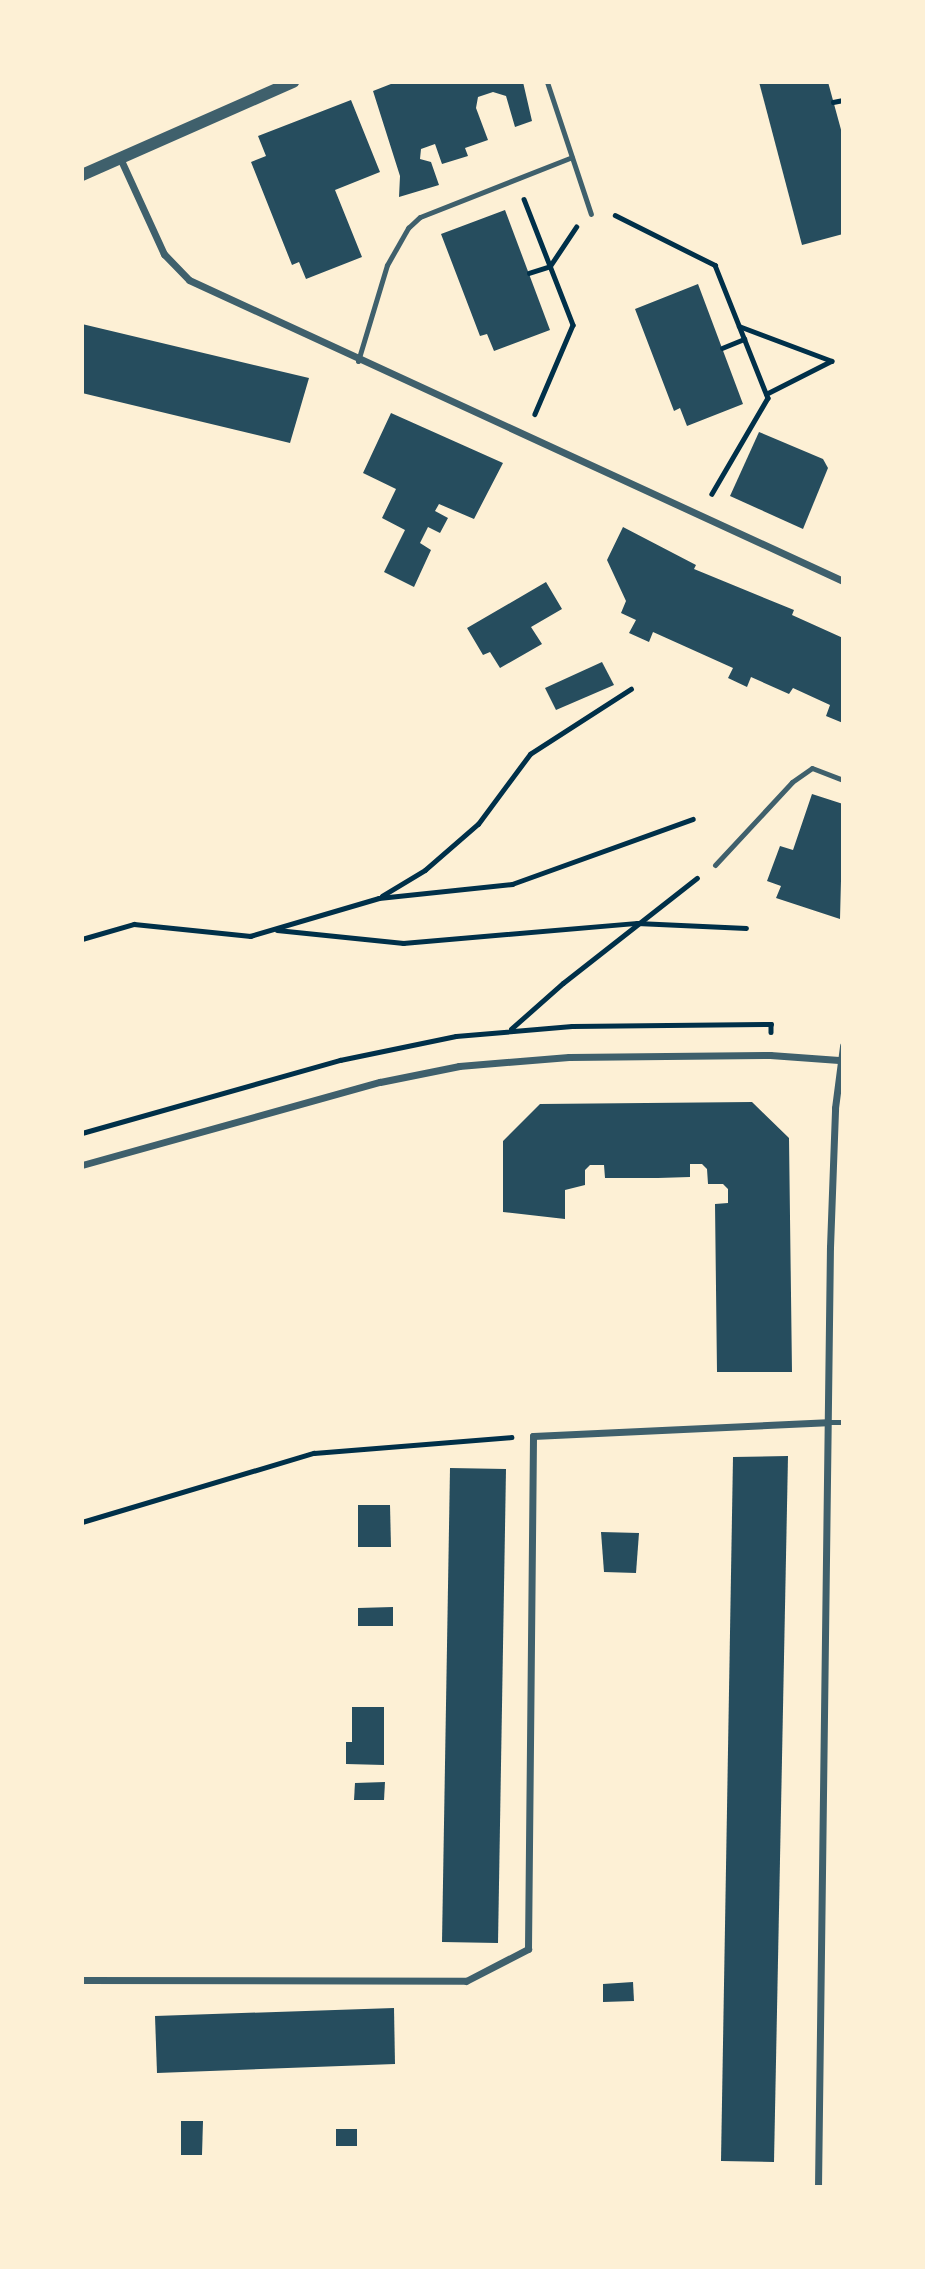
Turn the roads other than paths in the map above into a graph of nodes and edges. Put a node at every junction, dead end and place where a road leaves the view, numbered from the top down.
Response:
1 (293, 82) edge
2 (547, 82) edge
3 (572, 157) junction
4 (120, 158) junction
5 (82, 174) edge
6 (591, 214) road end
7 (358, 362) junction
8 (843, 581) edge
9 (843, 780) edge
10 (715, 866) road end
11 (843, 1046) edge
12 (839, 1060) junction
13 (82, 1166) edge
14 (827, 1422) junction
15 (843, 1422) edge
16 (82, 1980) edge
17 (818, 2187) edge

1 - 4 street
2 - 3 lane
3 - 6 lane
3 - 7 lane
4 - 5 street
4 - 7 street
7 - 8 street
9 - 10 lane
11 - 12 street
12 - 13 street
12 - 14 street
14 - 15 lane
14 - 16 street
14 - 17 street

